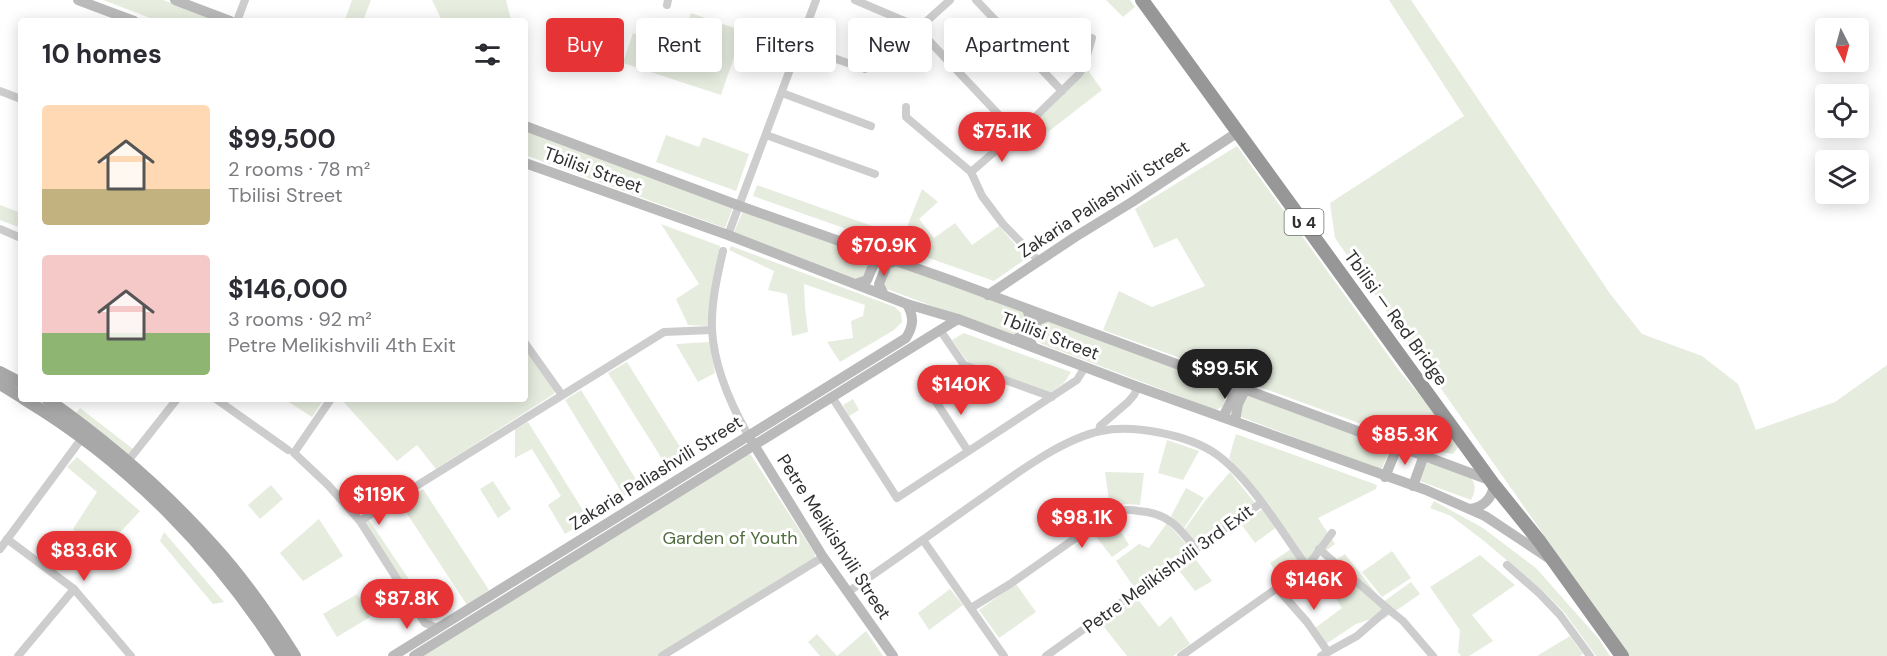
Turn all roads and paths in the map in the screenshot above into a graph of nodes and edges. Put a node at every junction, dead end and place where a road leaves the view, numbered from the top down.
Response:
1 (78, 0) edge
2 (175, 0) edge
3 (245, 0) edge
4 (816, 0) edge
5 (855, 0) edge
6 (950, 0) edge
7 (976, 0) edge
8 (1142, 0) edge
9 (126, 18) edge
10 (222, 18) edge
11 (238, 18) edge
12 (809, 18) edge
13 (897, 18) edge
14 (930, 18) edge
15 (993, 18) edge
16 (1092, 38) dead end
17 (932, 44) edge
18 (789, 72) edge
19 (1044, 72) edge
20 (0, 91) edge
21 (1062, 92) junction
22 (782, 93) junction
23 (18, 98) edge
24 (906, 107) dead end
25 (871, 126) dead end
26 (528, 127) edge
27 (1238, 132) junction
28 (1017, 133) junction
29 (766, 135) junction
30 (528, 164) edge
31 (971, 172) junction
32 (874, 174) dead end
33 (740, 206) junction
34 (0, 229) edge
35 (728, 235) junction
36 (18, 237) edge
37 (723, 251) dead end
38 (870, 251) junction
39 (898, 261) junction
40 (1039, 261) junction
41 (856, 284) junction
42 (884, 295) junction
43 (988, 295) junction
44 (907, 304) junction
45 (1027, 309) junction
46 (1047, 317) junction
47 (958, 319) junction
48 (712, 330) junction
49 (940, 330) junction
50 (1014, 340) junction
51 (528, 347) edge
52 (1033, 347) junction
53 (1085, 367) junction
54 (0, 372) edge
55 (18, 381) edge
56 (0, 384) edge
57 (1138, 387) junction
58 (1240, 388) junction
59 (932, 394) dead end
60 (18, 395) edge
61 (562, 395) junction
62 (832, 397) junction
63 (1052, 397) junction
64 (29, 402) edge
65 (51, 402) edge
66 (175, 402) edge
67 (220, 402) edge
68 (329, 402) edge
69 (1223, 417) junction
70 (1235, 421) junction
71 (1099, 431) junction
72 (748, 435) junction
73 (82, 438) junction
74 (755, 445) junction
75 (1398, 445) junction
76 (1466, 445) junction
77 (288, 450) dead end
78 (968, 451) junction
79 (1424, 455) junction
80 (128, 461) junction
81 (1443, 462) junction
82 (1385, 477) junction
83 (1493, 483) junction
84 (1413, 486) junction
85 (1261, 503) junction
86 (1470, 509) junction
87 (360, 521) junction
88 (1332, 533) dead end
89 (8, 539) junction
90 (923, 540) junction
91 (0, 549) edge
92 (1196, 549) junction
93 (1319, 549) junction
94 (823, 557) junction
95 (1553, 562) junction
96 (1507, 565) dead end
97 (1307, 567) junction
98 (534, 568) junction
99 (540, 578) junction
100 (1277, 588) junction
101 (74, 589) junction
102 (848, 592) junction
103 (971, 608) junction
104 (1388, 609) junction
105 (437, 628) junction
106 (1324, 654) edge
107 (1588, 655) edge
108 (18, 656) edge
109 (131, 656) edge
110 (282, 656) edge
111 (296, 656) edge
112 (393, 656) edge
113 (414, 656) edge
114 (662, 656) edge
115 (893, 656) edge
116 (1004, 656) edge
117 (1046, 656) edge
118 (1181, 656) edge
119 (1433, 656) edge
120 (1622, 656) edge

1 - 9 main road
2 - 10 main road
3 - 11 street
4 - 12 street
5 - 13 street
6 - 14 street
7 - 15 street
8 - 27 highway, Tbilisi — Red Bridge / ს 4
16 - 21 street
17 - 28 street
18 - 22 street
19 - 21 street
20 - 23 street
21 - 28 street
22 - 25 street
22 - 29 street
24 - 31 street
26 - 33 main road, Tbilisi Street
27 - 40 main road, Zakaria Paliashvili Street
27 - 76 highway, Tbilisi — Red Bridge / ს 4
28 - 31 street
29 - 32 street
29 - 33 street
30 - 35 main road, Tbilisi Street
31 - 40 street
33 - 35 street
33 - 38 main road, Tbilisi Street
34 - 36 street
35 - 41 main road, Tbilisi Street
37 - 48 street
38 - 39 main road, Tbilisi Street
38 - 41 main road
39 - 42 main road
39 - 43 main road, Tbilisi Street
40 - 43 main road, Zakaria Paliashvili Street
41 - 42 main road, Tbilisi Street
42 - 44 main road, Tbilisi Street
43 - 45 main road, Tbilisi Street
44 - 47 main road, Tbilisi Street
44 - 72 main road, Zakaria Paliashvili Street
45 - 46 main road, Tbilisi Street
45 - 50 main road
46 - 52 main road
46 - 58 main road, Tbilisi Street
47 - 49 main road, Zakaria Paliashvili Street
47 - 50 main road, Tbilisi Street
48 - 61 street
48 - 72 street
49 - 62 main road, Zakaria Paliashvili Street
49 - 63 street
50 - 52 main road, Tbilisi Street
51 - 61 street
52 - 53 main road, Tbilisi Street
53 - 57 main road, Tbilisi Street
53 - 63 street
54 - 55 main road
56 - 60 main road
57 - 69 main road, Tbilisi Street
57 - 71 street
58 - 69 main road
58 - 70 main road
58 - 75 main road, Tbilisi Street
59 - 78 street
61 - 87 street
62 - 74 main road, Zakaria Paliashvili Street
62 - 78 street
63 - 78 street
64 - 73 main road
65 - 80 main road
66 - 80 street
67 - 77 street
68 - 87 street
69 - 70 main road, Tbilisi Street
70 - 82 main road, Tbilisi Street
71 - 85 street
71 - 90 street
72 - 74 main road, Petre Melikishvili Street
72 - 98 main road, Zakaria Paliashvili Street
73 - 89 street
73 - 110 main road
74 - 94 main road, Petre Melikishvili Street
74 - 99 main road, Zakaria Paliashvili Street
75 - 79 main road, Tbilisi Street
75 - 82 main road
76 - 81 main road
76 - 83 highway, Tbilisi — Red Bridge / ს 4
79 - 81 main road, Tbilisi Street
79 - 84 main road
80 - 111 main road
81 - 83 main road, Tbilisi Street
82 - 84 main road, Tbilisi Street
83 - 86 main road
83 - 95 highway, Tbilisi — Red Bridge / ს 4
84 - 86 main road, Tbilisi Street
85 - 92 street, Petre Melikishvili 3rd Exit
85 - 97 street
86 - 95 main road, Tbilisi Street
87 - 105 street
88 - 93 street
89 - 91 street
89 - 101 street
90 - 102 street
90 - 103 street
92 - 103 street
92 - 117 street, Petre Melikishvili 3rd Exit
93 - 97 street
93 - 104 street
94 - 102 main road, Petre Melikishvili Street
94 - 114 street
95 - 120 highway, Tbilisi — Red Bridge / ს 4
96 - 107 street
97 - 100 street
98 - 99 main road
98 - 105 main road, Zakaria Paliashvili Street
99 - 113 main road, Zakaria Paliashvili Street
100 - 106 street
100 - 118 street
101 - 108 street
101 - 109 street
102 - 115 main road, Petre Melikishvili Street
103 - 116 street
104 - 106 street
104 - 119 street
105 - 112 main road, Zakaria Paliashvili Street

